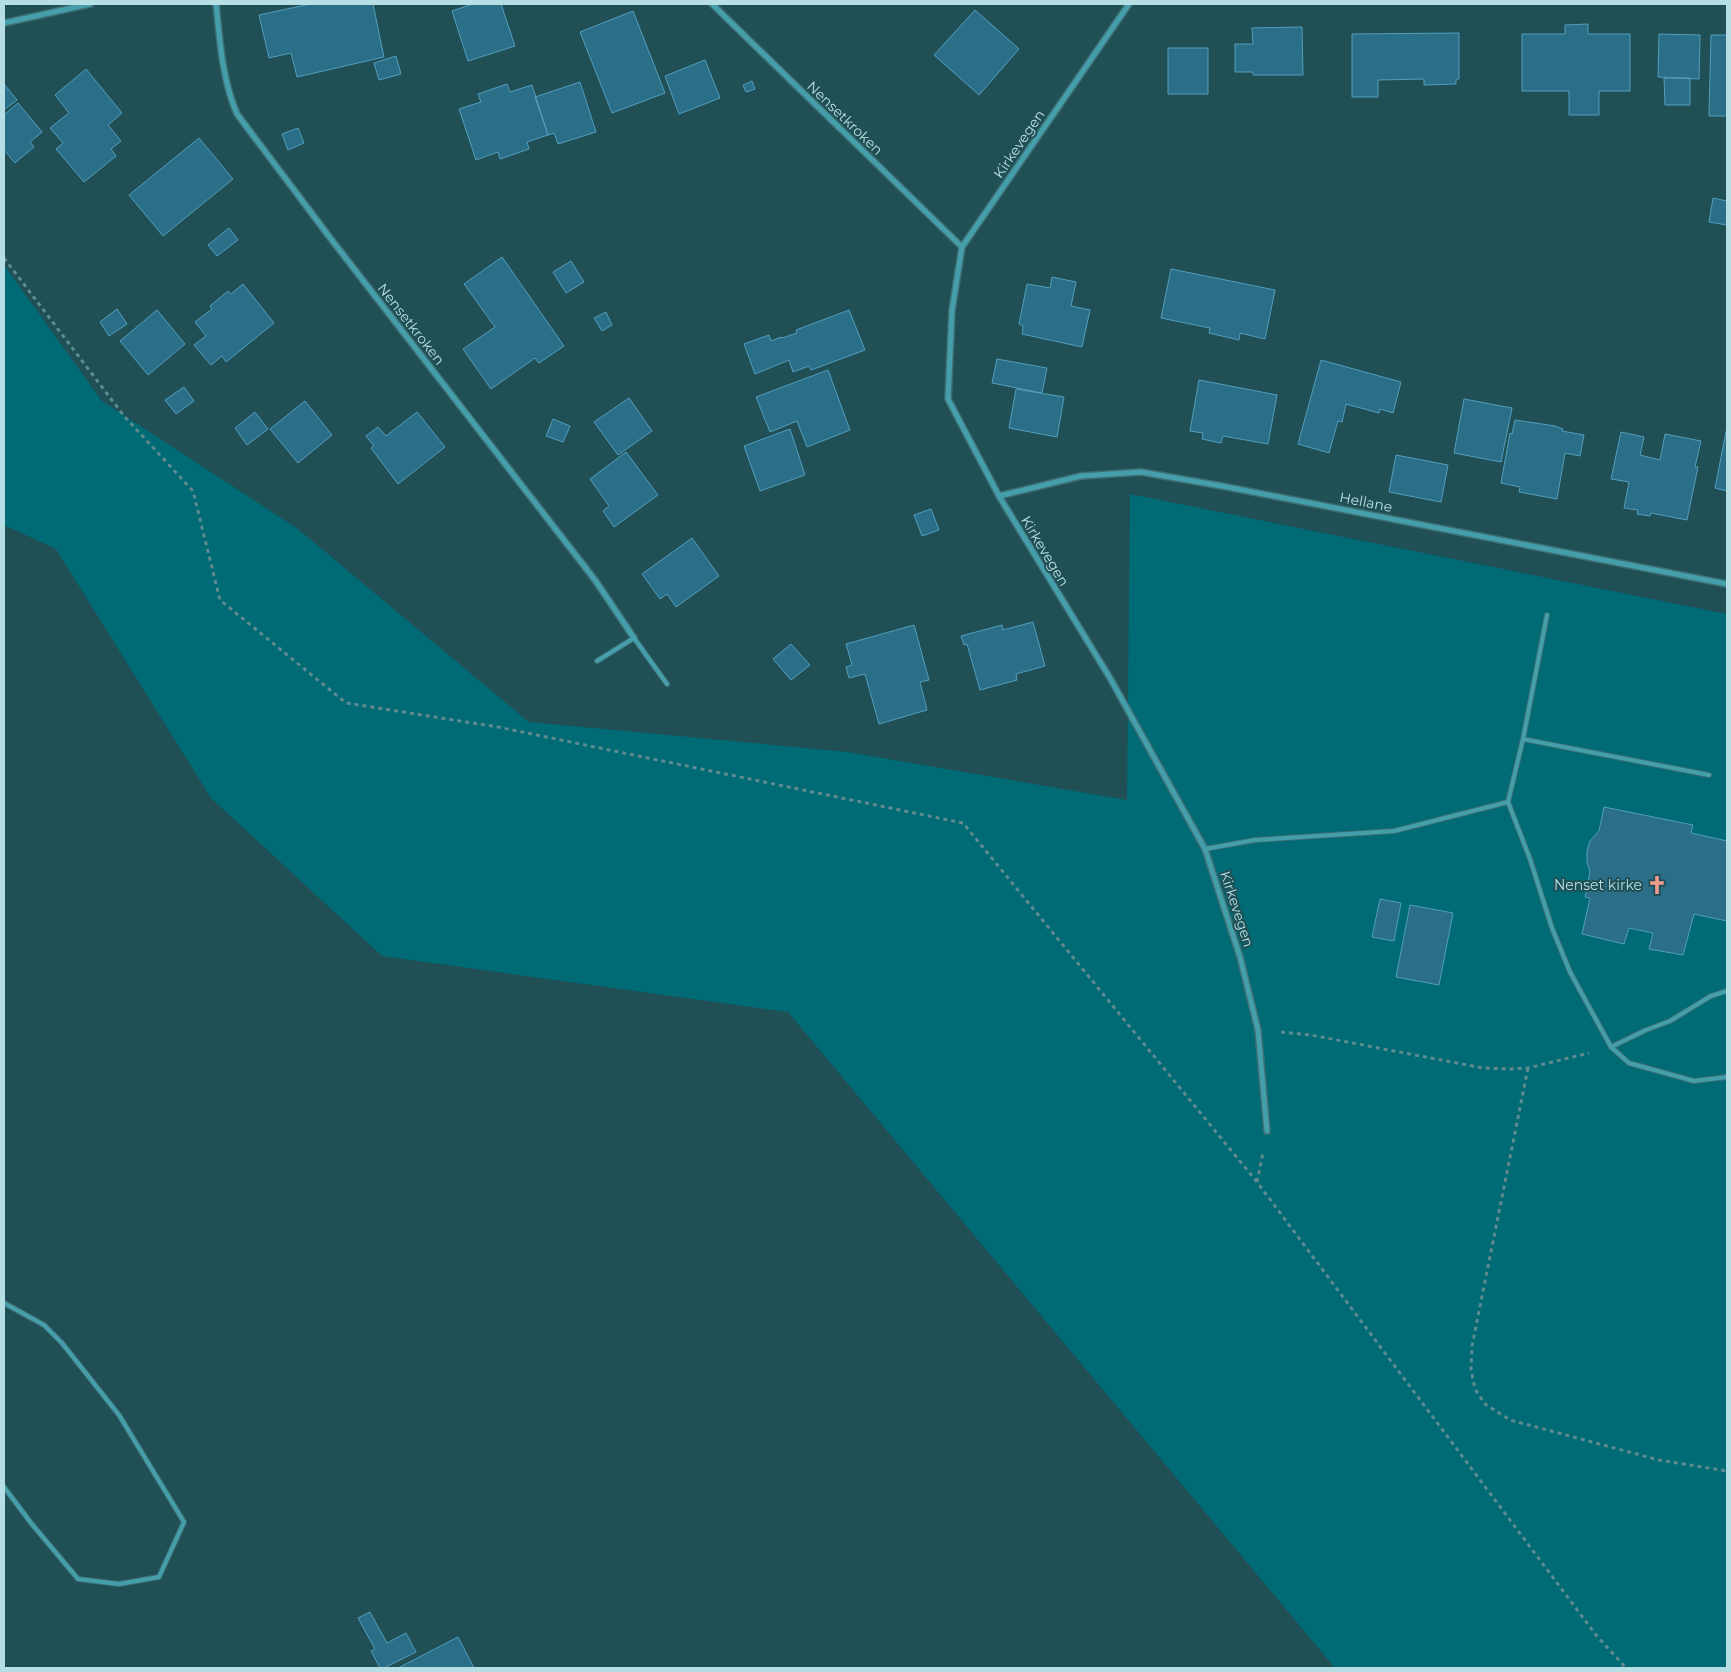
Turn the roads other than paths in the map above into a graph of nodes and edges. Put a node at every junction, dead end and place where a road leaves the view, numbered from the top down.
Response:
1 (90, 4) edge
2 (216, 4) edge
3 (712, 4) edge
4 (1129, 4) edge
5 (4, 23) edge
6 (962, 248) junction
7 (999, 496) junction
8 (1727, 584) edge
9 (1547, 615) dead end
10 (634, 638) junction
11 (597, 661) dead end
12 (667, 684) dead end
13 (1523, 739) junction
14 (1709, 775) dead end
15 (1508, 802) junction
16 (1206, 849) junction
17 (1727, 991) edge
18 (1611, 1047) junction
19 (1727, 1077) edge
20 (1267, 1131) road end
21 (4, 1303) edge
22 (4, 1487) edge

1 - 5 street
2 - 10 street, Nensetkroken
3 - 6 street, Nensetkroken
4 - 6 street, Kirkevegen
6 - 7 street, Kirkevegen
7 - 8 street, Hellane
7 - 16 street, Kirkevegen
9 - 13 lane
10 - 11 lane
10 - 12 lane
13 - 14 lane
13 - 15 lane
15 - 16 lane
15 - 18 lane
16 - 20 street, Kirkevegen
17 - 18 lane
18 - 19 lane
21 - 22 lane

